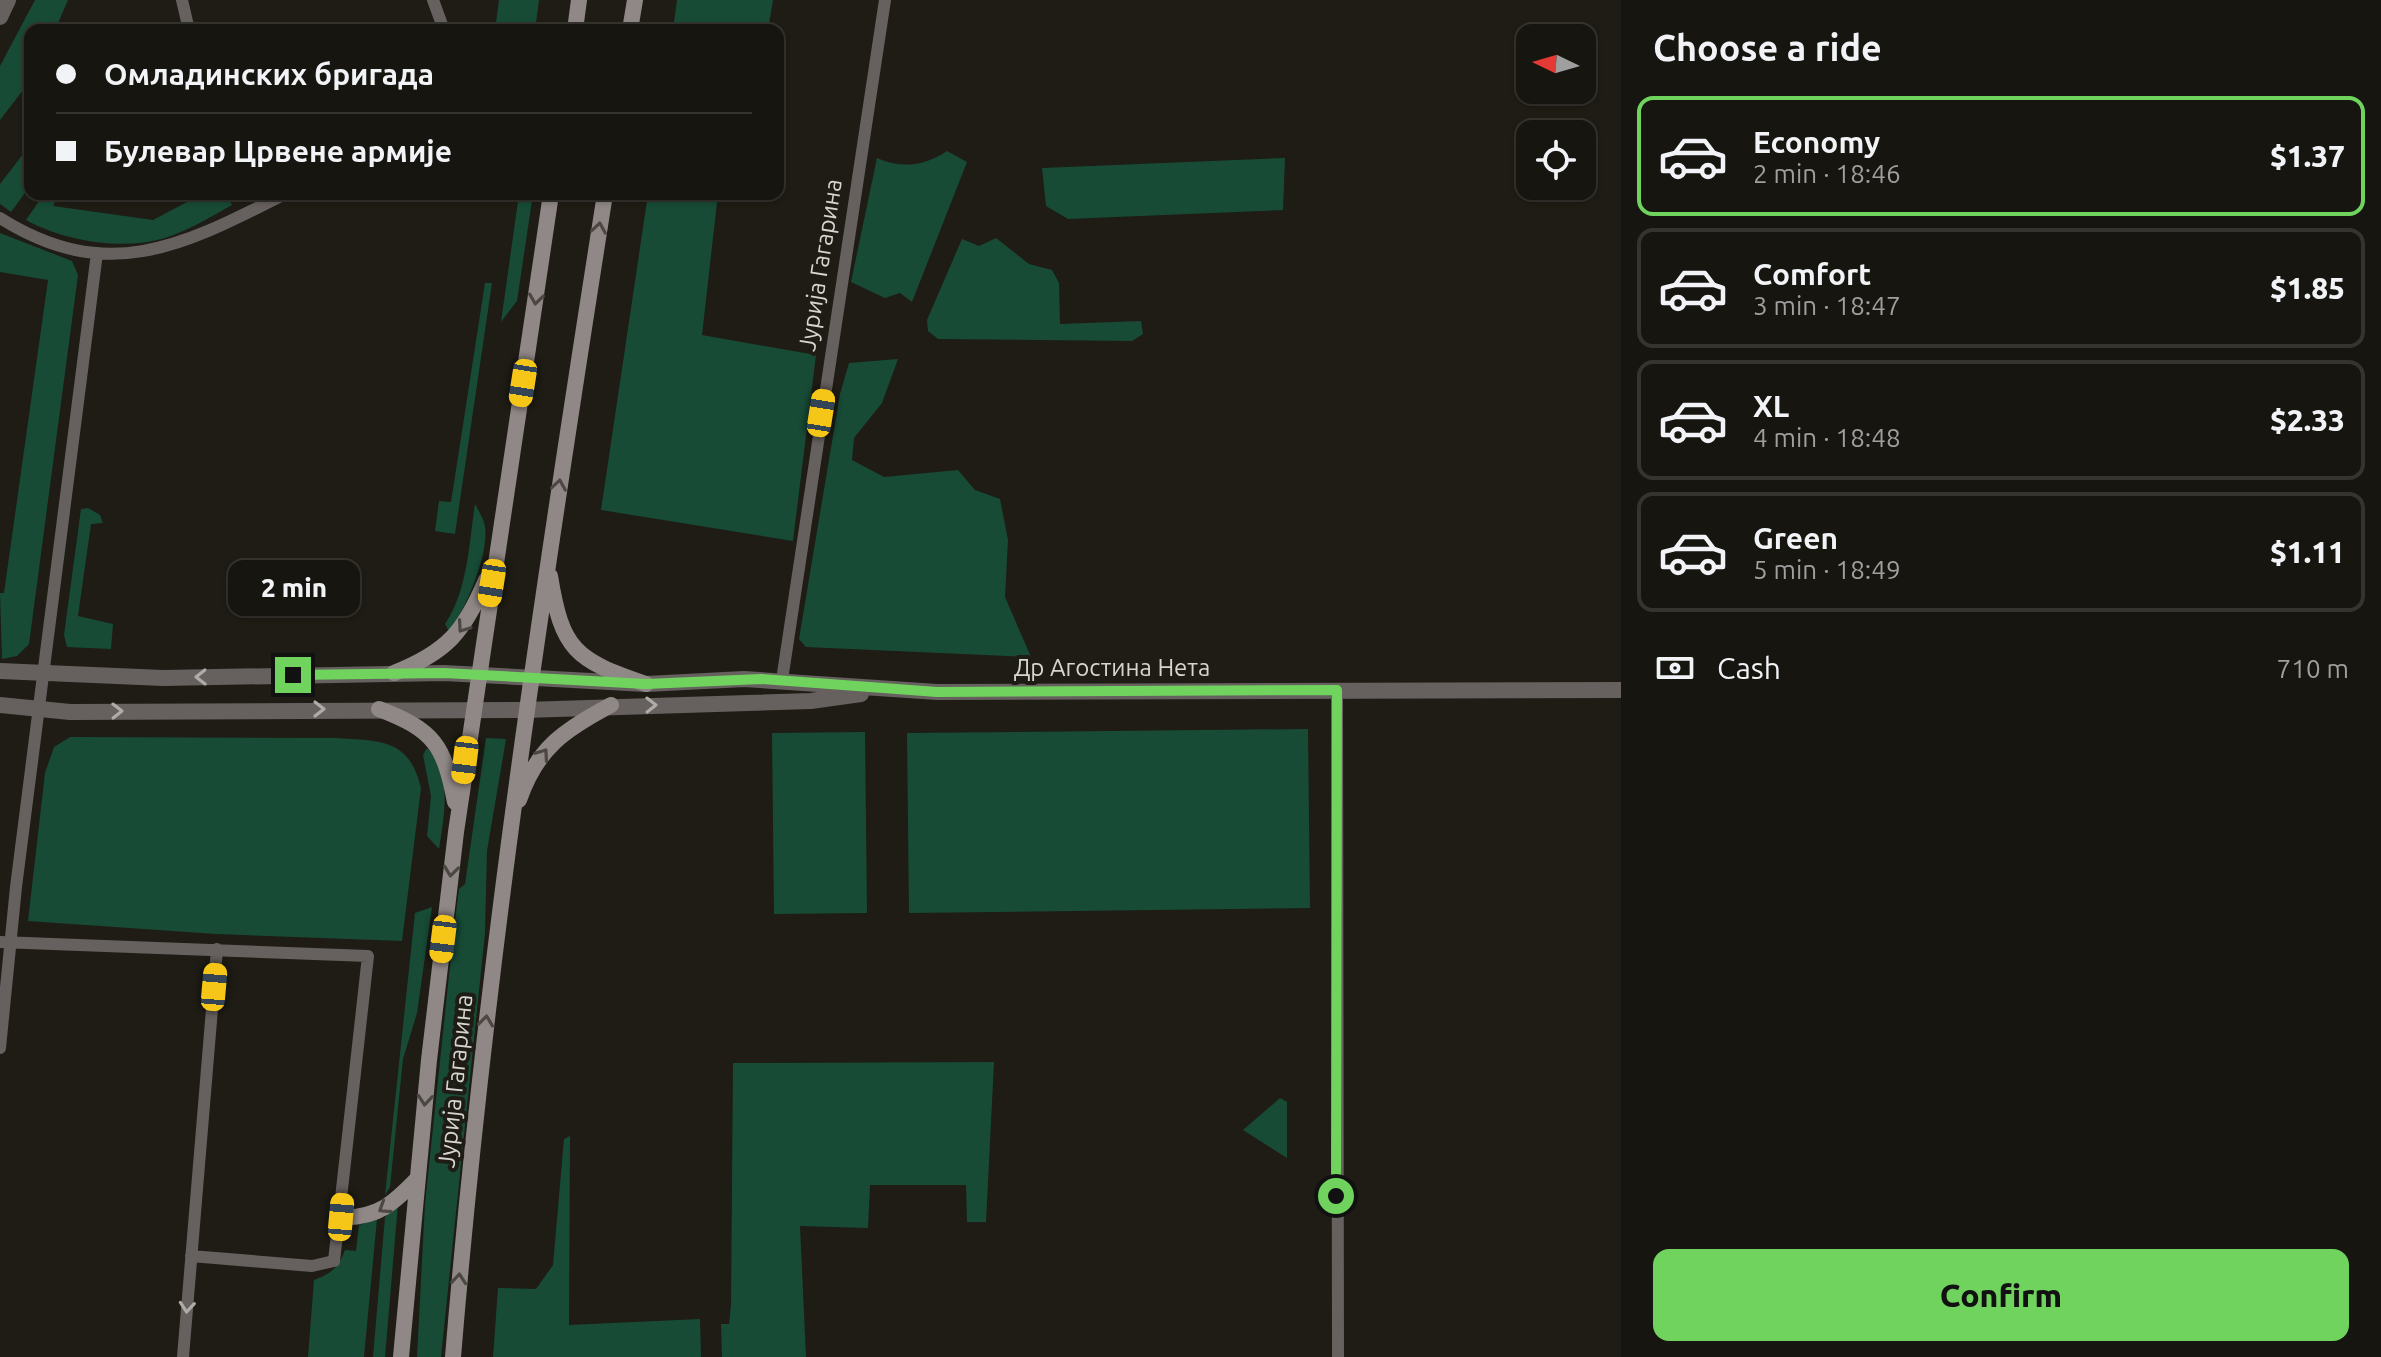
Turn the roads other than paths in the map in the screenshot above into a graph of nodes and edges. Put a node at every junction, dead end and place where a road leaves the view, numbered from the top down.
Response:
1 (8, 0) edge
2 (182, 0) edge
3 (433, 0) edge
4 (579, 0) edge
5 (635, 0) edge
6 (885, 0) edge
7 (0, 17) edge
8 (188, 24) edge
9 (442, 24) edge
10 (576, 24) edge
11 (631, 24) edge
12 (257, 200) edge
13 (273, 200) edge
14 (550, 200) edge
15 (604, 200) edge
16 (260, 207) junction
17 (0, 218) edge
18 (97, 253) junction
19 (497, 557) junction
20 (547, 562) junction
21 (0, 671) edge
22 (394, 673) junction
23 (44, 674) junction
24 (479, 674) junction
25 (530, 679) junction
26 (782, 680) junction
27 (646, 684) junction
28 (1337, 690) junction
29 (1621, 690) edge
30 (887, 691) junction
31 (0, 705) edge
32 (611, 705) junction
33 (379, 709) junction
34 (39, 710) junction
35 (472, 710) junction
36 (525, 710) junction
37 (457, 821) junction
38 (510, 824) junction
39 (3, 939) edge
40 (217, 949) junction
41 (0, 1048) edge
42 (418, 1178) junction
43 (341, 1217) junction
44 (191, 1256) junction
45 (183, 1357) edge
46 (401, 1357) edge
47 (453, 1357) edge
48 (1338, 1357) edge

1 - 7 street
2 - 8 street
3 - 9 street
4 - 10 main road
5 - 11 main road
6 - 26 street, Јурија Гагарина
12 - 16 street
13 - 16 street
14 -> 19 main road, Јурија Гагарина
20 -> 15 main road, Јурија Гагарина
16 - 18 street
17 - 18 street
18 - 23 street
19 -> 22 main road
19 - 24 main road, Јурија Гагарина
20 - 25 main road, Јурија Гагарина
20 - 27 main road
21 - 23 street, Др Агостина Нета
22 -> 23 street, Др Агостина Нета
22 - 24 street, Др Агостина Нета
23 - 34 street
24 - 25 street, Др Агостина Нета
24 - 35 main road, Јурија Гагарина
25 - 27 street, Др Агостина Нета
25 - 36 main road, Јурија Гагарина
26 - 27 street, Др Агостина Нета
26 - 30 street, Др Агостина Нета
28 - 29 street, Др Агостина Нета
28 - 30 street, Др Агостина Нета
28 - 48 street
32 -> 30 street, Др Агостина Нета
31 - 34 street, Др Агостина Нета
32 - 36 street, Др Агостина Нета
38 -> 32 main road
34 -> 33 street, Др Агостина Нета
33 - 35 street, Др Агостина Нета
33 - 37 main road
34 - 39 street
35 - 36 street, Др Агостина Нета
35 - 37 main road, Јурија Гагарина
36 - 38 main road, Јурија Гагарина
37 -> 42 main road, Јурија Гагарина
47 -> 38 main road, Јурија Гагарина
39 - 40 street
39 - 41 street
40 - 43 street
40 - 44 street
42 -> 43 main road
42 - 46 main road, Јурија Гагарина
43 - 44 street
44 -> 45 street

